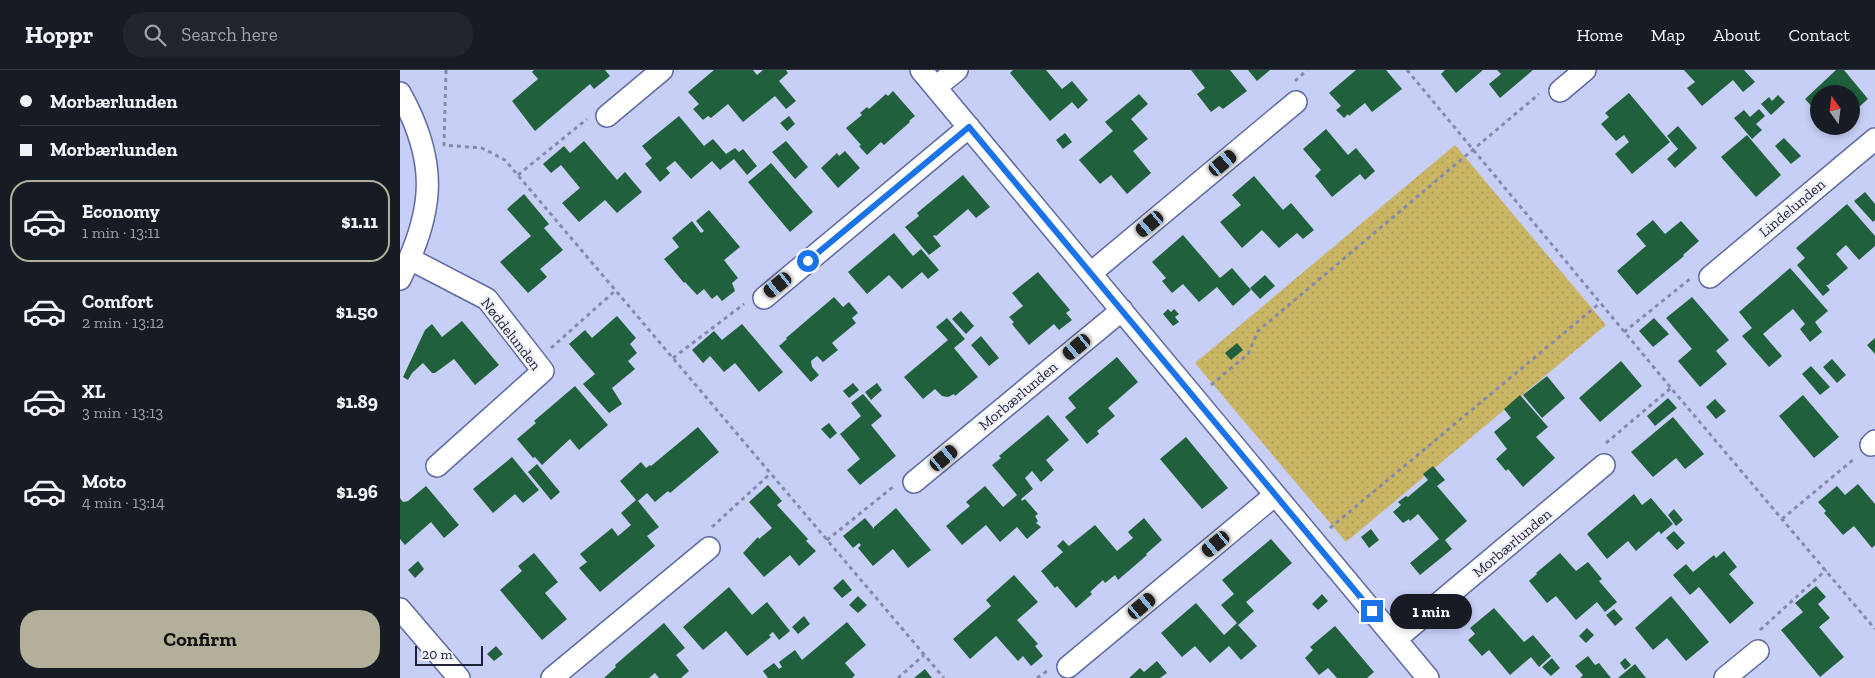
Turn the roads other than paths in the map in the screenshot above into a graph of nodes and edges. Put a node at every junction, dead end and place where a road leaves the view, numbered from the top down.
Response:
1 (662, 70) edge
2 (921, 70) edge
3 (957, 70) edge
4 (1585, 70) edge
5 (936, 88) junction
6 (1560, 91) road end
7 (400, 93) edge
8 (1296, 102) dead end
9 (607, 116) road end
10 (969, 127) junction
11 (1875, 139) edge
12 (410, 259) junction
13 (1091, 273) junction
14 (1710, 277) road end
15 (400, 279) edge
16 (764, 298) road end
17 (1122, 310) junction
18 (437, 466) dead end
19 (1604, 466) road end
20 (914, 482) road end
21 (1275, 495) junction
22 (708, 548) road end
23 (403, 620) edge
24 (1396, 639) junction
25 (1758, 651) road end
26 (1068, 667) dead end
27 (459, 678) edge
28 (552, 678) edge
29 (1428, 678) edge
30 (1725, 678) edge

1 - 9 street
2 - 5 street
3 - 5 street
4 - 6 street
5 - 10 street
7 - 12 street
8 - 13 street
10 - 13 street
10 - 16 street
11 - 14 street, Lindelunden
12 - 15 street
12 - 18 street, Nøddelunden
13 - 17 street
17 - 20 street, Morbærlunden
17 - 21 street
19 - 24 street, Morbærlunden
21 - 24 street
21 - 26 street
22 - 28 street
23 - 27 street
24 - 29 street
25 - 30 street

